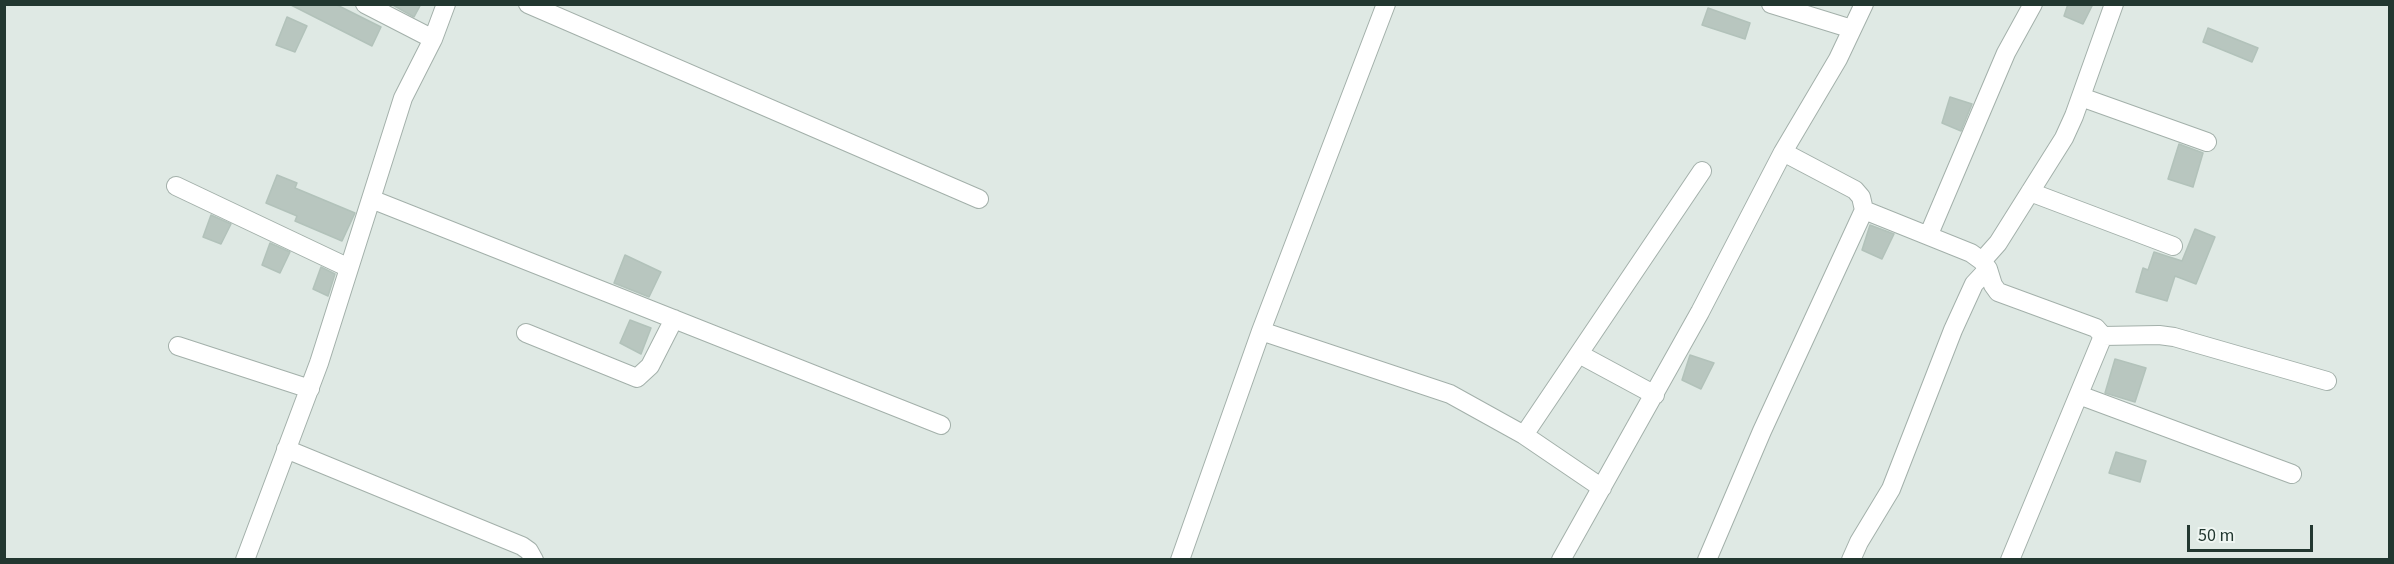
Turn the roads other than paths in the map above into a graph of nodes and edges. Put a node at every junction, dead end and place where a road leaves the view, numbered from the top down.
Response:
1 (365, 4) edge
2 (446, 4) edge
3 (528, 4) edge
4 (1386, 4) edge
5 (1772, 4) edge
6 (1864, 4) edge
7 (2033, 4) edge
8 (2114, 4) edge
9 (1852, 29) junction
10 (433, 39) junction
11 (2081, 97) junction
12 (2207, 142) dead end
13 (1783, 152) junction
14 (1702, 171) dead end
15 (176, 186) dead end
16 (2030, 192) junction
17 (371, 199) junction
18 (979, 199) dead end
19 (1864, 210) junction
20 (1929, 234) junction
21 (2173, 246) dead end
22 (1985, 265) junction
23 (349, 268) junction
24 (674, 319) junction
25 (1261, 332) junction
26 (526, 333) dead end
27 (2103, 336) junction
28 (178, 346) dead end
29 (1579, 354) junction
30 (2327, 381) dead end
31 (310, 389) junction
32 (1655, 395) junction
33 (2079, 395) junction
34 (941, 425) dead end
35 (1524, 435) junction
36 (286, 449) junction
37 (2292, 474) dead end
38 (1602, 488) junction
39 (535, 559) edge
40 (245, 560) edge
41 (1180, 560) edge
42 (1561, 560) edge
43 (1707, 560) edge
44 (1851, 560) edge
45 (2010, 560) edge

1 - 10 street
2 - 10 street
3 - 18 street
4 - 25 street
5 - 9 street
6 - 9 street
7 - 20 street
8 - 11 street
9 - 13 street
10 - 17 street
11 - 12 street
11 - 16 street
13 - 19 street
13 - 32 street
14 - 29 street
15 - 23 street
16 - 21 street
16 - 22 street
17 - 23 street
17 - 24 street
19 - 20 street
19 - 43 street
20 - 22 street
22 - 27 street
22 - 44 street
23 - 31 street
24 - 26 street
24 - 34 street
25 - 35 street
25 - 41 street
27 - 30 street
27 - 33 street
28 - 31 street
29 - 32 street
29 - 35 street
31 - 36 street
32 - 38 street
33 - 37 street
33 - 45 street
35 - 38 street
36 - 39 street
36 - 40 street
38 - 42 street

